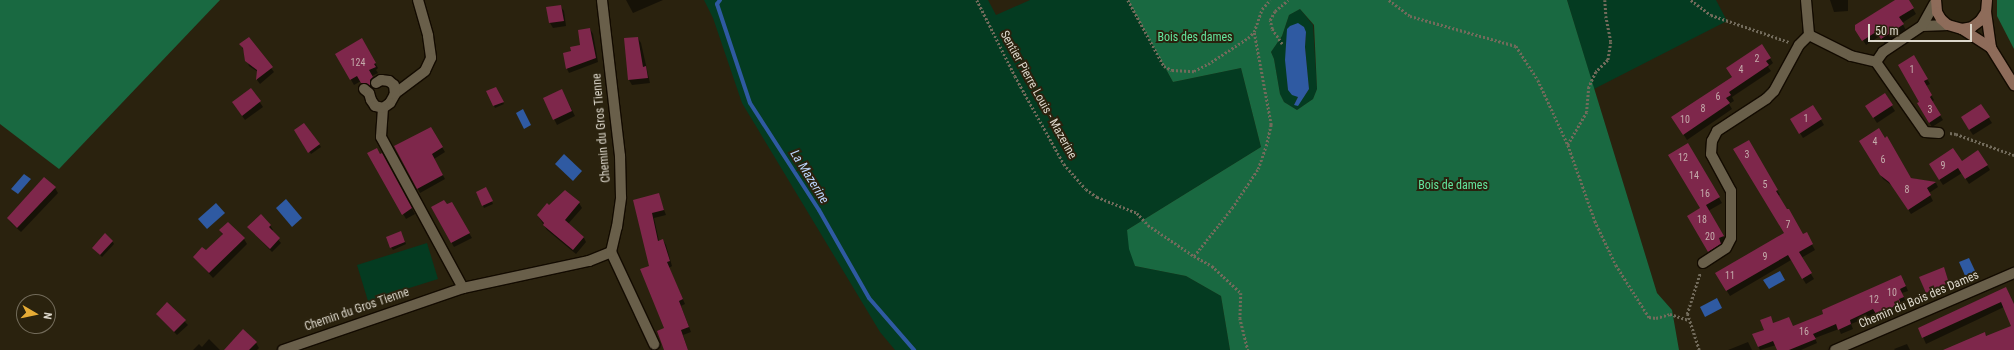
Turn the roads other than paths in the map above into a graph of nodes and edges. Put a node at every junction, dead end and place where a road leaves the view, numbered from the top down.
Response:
1 (418, 0) edge
2 (602, 0) edge
3 (1806, 0) edge
4 (1987, 0) edge
5 (1936, 2) edge
6 (1986, 12) junction
7 (1948, 25) junction
8 (1922, 26) junction
9 (1962, 29) junction
10 (1809, 35) junction
11 (1991, 48) junction
12 (1876, 62) junction
13 (376, 83) dead end
14 (2014, 85) edge
15 (364, 89) dead end
16 (395, 94) junction
17 (383, 108) junction
18 (1939, 133) road end
19 (610, 252) junction
20 (1703, 263) road end
21 (2014, 273) edge
22 (463, 288) junction
23 (654, 344) dead end
24 (283, 350) edge
25 (1835, 350) edge

1 - 16 street
2 - 19 street, Chemin du Gros Tienne
3 - 10 street
4 - 6 main road
5 - 7 main road
5 - 8 street
6 - 9 main road
6 - 11 main road
7 - 8 street
7 - 9 main road
8 - 12 street
9 - 11 main road
10 - 12 street
10 - 20 street
11 - 14 main road
12 - 18 street
13 - 16 street
15 - 17 street
16 - 17 street
17 - 22 street
19 - 22 street, Chemin du Gros Tienne
19 - 23 street
21 - 25 street, Chemin du Bois des Dames
22 - 24 street, Chemin du Gros Tienne

